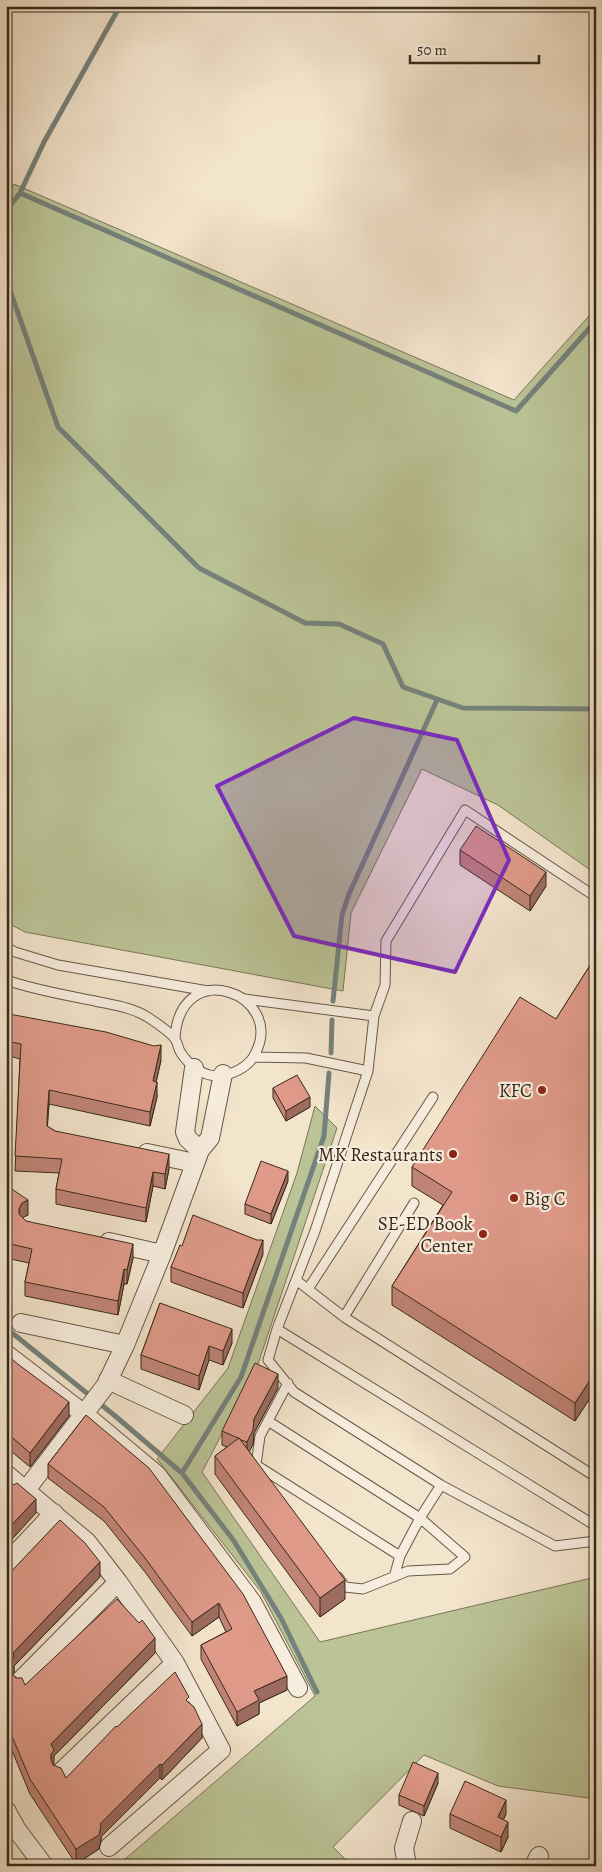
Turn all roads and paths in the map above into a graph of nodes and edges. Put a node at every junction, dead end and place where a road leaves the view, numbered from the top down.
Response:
1 (596, 897) edge
2 (6, 947) edge
3 (6, 980) edge
4 (209, 991) junction
5 (245, 999) junction
6 (374, 1016) junction
7 (175, 1039) junction
8 (254, 1057) junction
9 (194, 1068) junction
10 (368, 1072) junction
11 (223, 1074) junction
12 (433, 1097) dead end
13 (130, 1150) edge
14 (197, 1157) junction
15 (414, 1203) dead end
16 (177, 1212) junction
17 (196, 1219) edge
18 (96, 1240) edge
19 (162, 1254) junction
20 (296, 1280) junction
21 (308, 1289) junction
22 (143, 1300) junction
23 (161, 1307) edge
24 (344, 1317) junction
25 (21, 1323) dead end
26 (277, 1329) junction
27 (125, 1345) junction
28 (6, 1354) edge
29 (107, 1383) junction
30 (288, 1383) junction
31 (87, 1410) junction
32 (184, 1414) dead end
33 (268, 1421) junction
34 (256, 1465) junction
35 (6, 1474) edge
36 (596, 1476) edge
37 (441, 1485) junction
38 (273, 1488) edge
39 (26, 1490) junction
40 (54, 1513) junction
41 (420, 1518) junction
42 (596, 1526) edge
43 (596, 1541) edge
44 (400, 1556) junction
45 (6, 1564) edge
46 (334, 1572) edge
47 (394, 1577) junction
48 (118, 1582) junction
49 (175, 1662) junction
50 (19, 1682) edge
51 (298, 1688) dead end
52 (61, 1772) edge
53 (6, 1810) edge
54 (412, 1821) dead end
55 (11, 1830) edge
56 (109, 1847) dead end
57 (44, 1866) edge
58 (406, 1866) edge

1 - 6 lane
2 - 4 lane
3 - 7 lane
4 - 5 lane
4 - 7 lane
5 - 6 lane
5 - 8 lane
6 - 10 lane
7 - 9 lane
8 - 10 lane
8 - 11 lane
9 - 11 lane
9 - 14 street
10 - 20 lane
11 - 14 street
12 - 21 lane
13 - 14 street
14 - 16 street
15 - 24 lane
16 - 17 street
16 - 19 street
18 - 19 street
19 - 22 street
20 - 21 lane
20 - 26 lane
21 - 24 lane
22 - 23 street
22 - 27 street
24 - 36 lane
25 - 27 street
26 - 30 lane
26 - 42 lane
27 - 29 street
28 - 31 street
29 - 31 street
29 - 32 street
30 - 33 lane
30 - 37 lane
31 - 39 street
31 - 51 street
33 - 34 lane
33 - 41 lane
34 - 38 lane
34 - 44 lane
35 - 39 street
37 - 41 lane
37 - 43 lane
39 - 40 street
40 - 45 street
40 - 48 street
41 - 44 lane
41 - 47 lane
44 - 47 lane
46 - 47 lane
48 - 49 street
48 - 50 street
49 - 52 street
49 - 56 street
53 - 55 street
54 - 58 street
55 - 57 street

